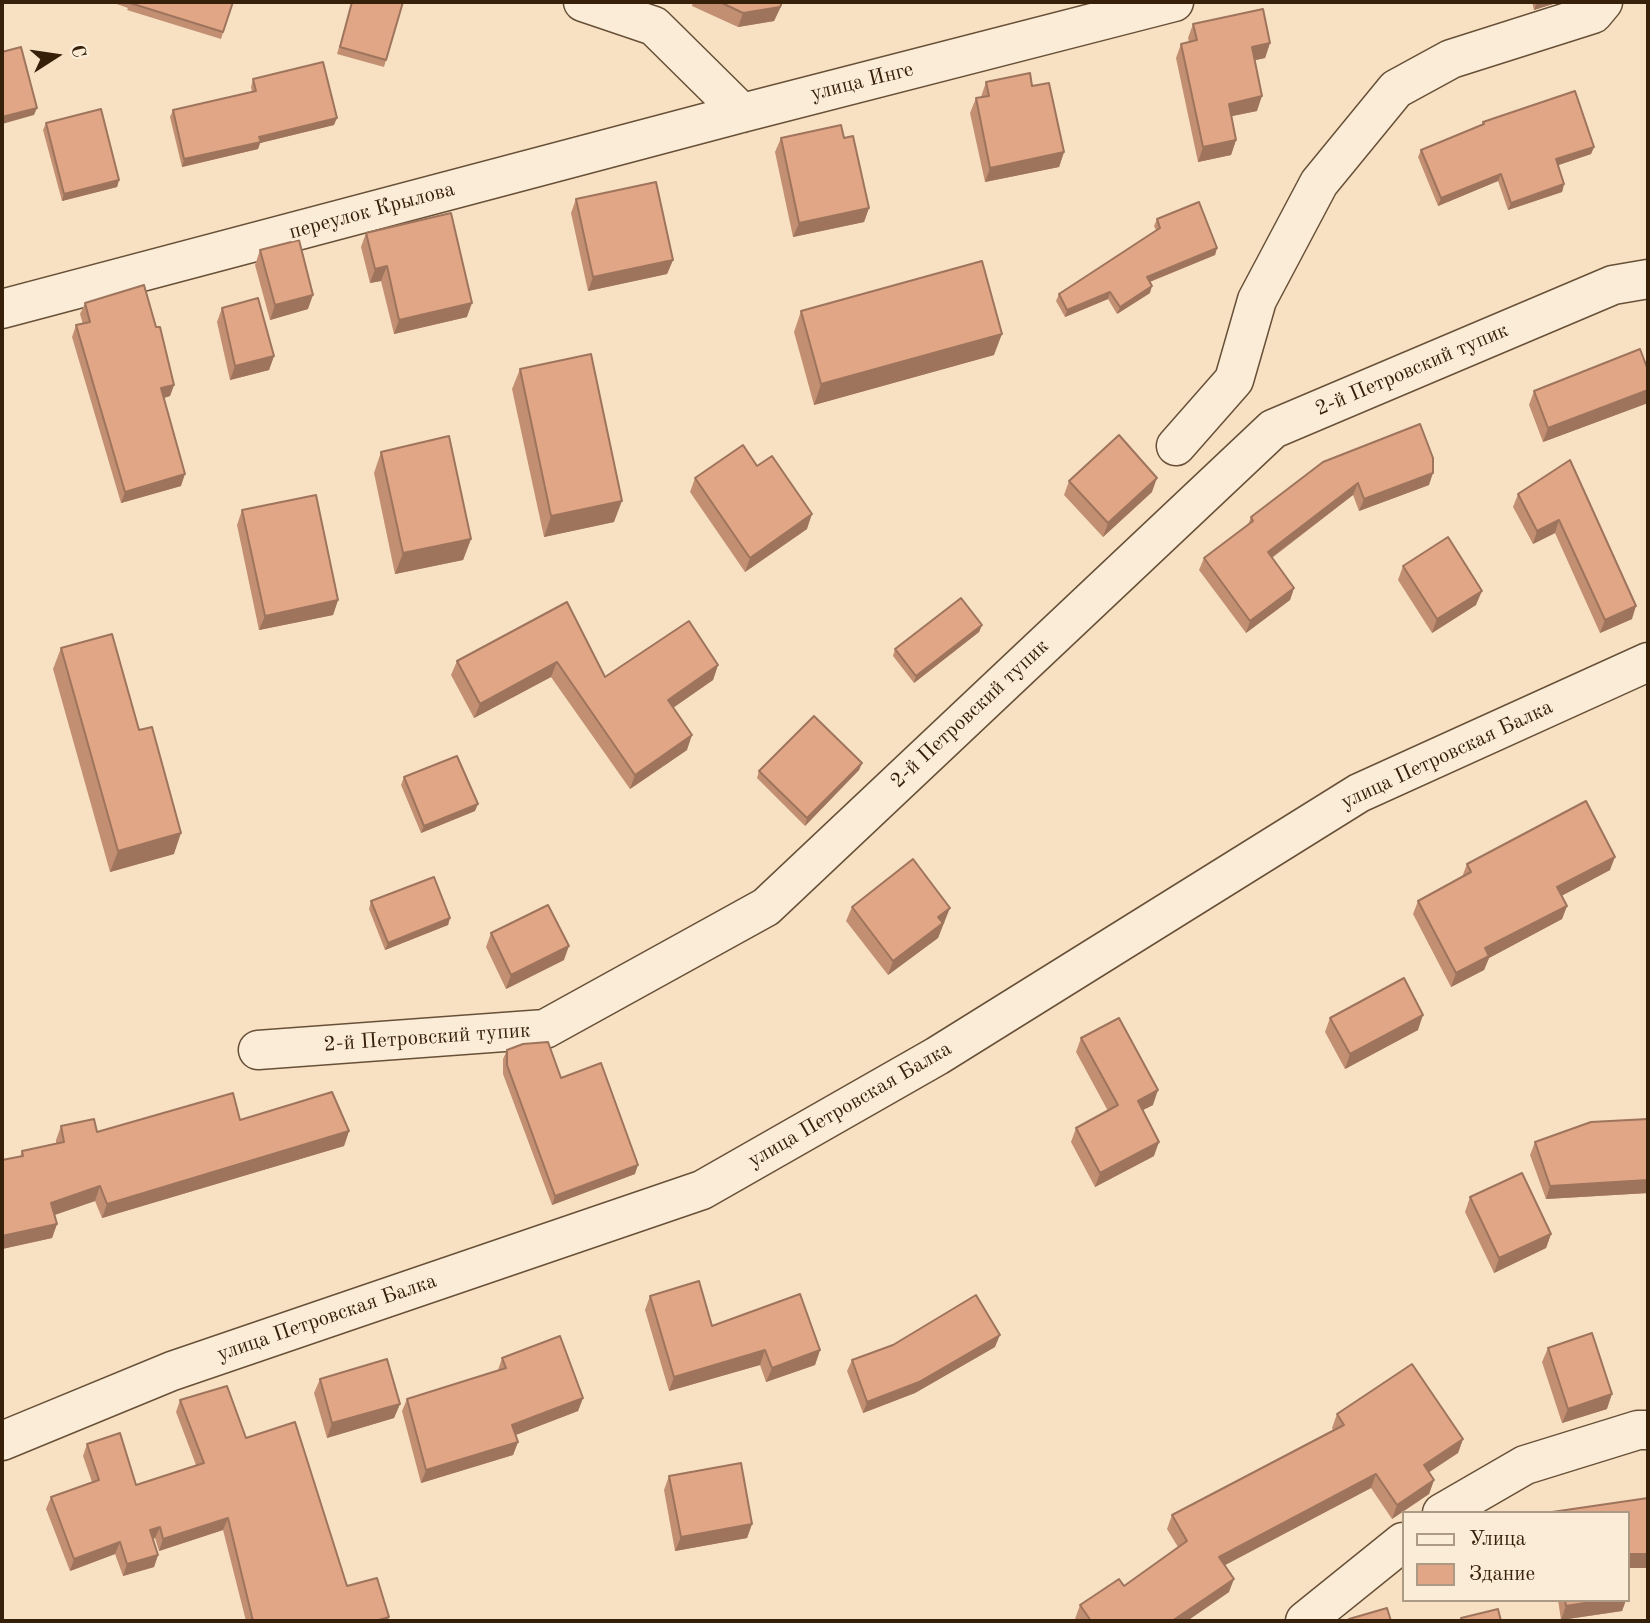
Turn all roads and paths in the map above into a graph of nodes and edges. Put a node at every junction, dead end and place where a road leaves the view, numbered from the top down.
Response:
1 (583, 2) edge
2 (1174, 2) edge
3 (1603, 2) edge
4 (659, 14) edge
5 (742, 113) junction
6 (1648, 279) edge
7 (2, 309) edge
8 (1176, 446) dead end
9 (1648, 662) edge
10 (258, 1050) dead end
11 (1648, 1430) edge
12 (2, 1441) edge
13 (1445, 1511) edge
14 (1402, 1543) edge
15 (1305, 1621) edge

1 - 4 street
2 - 5 street, улица Инге
3 - 8 street
4 - 5 street
5 - 7 street, переулок Крылова
6 - 10 street, 2-й Петровский тупик
9 - 12 street, улица Петровская Балка
11 - 13 street
14 - 15 street

